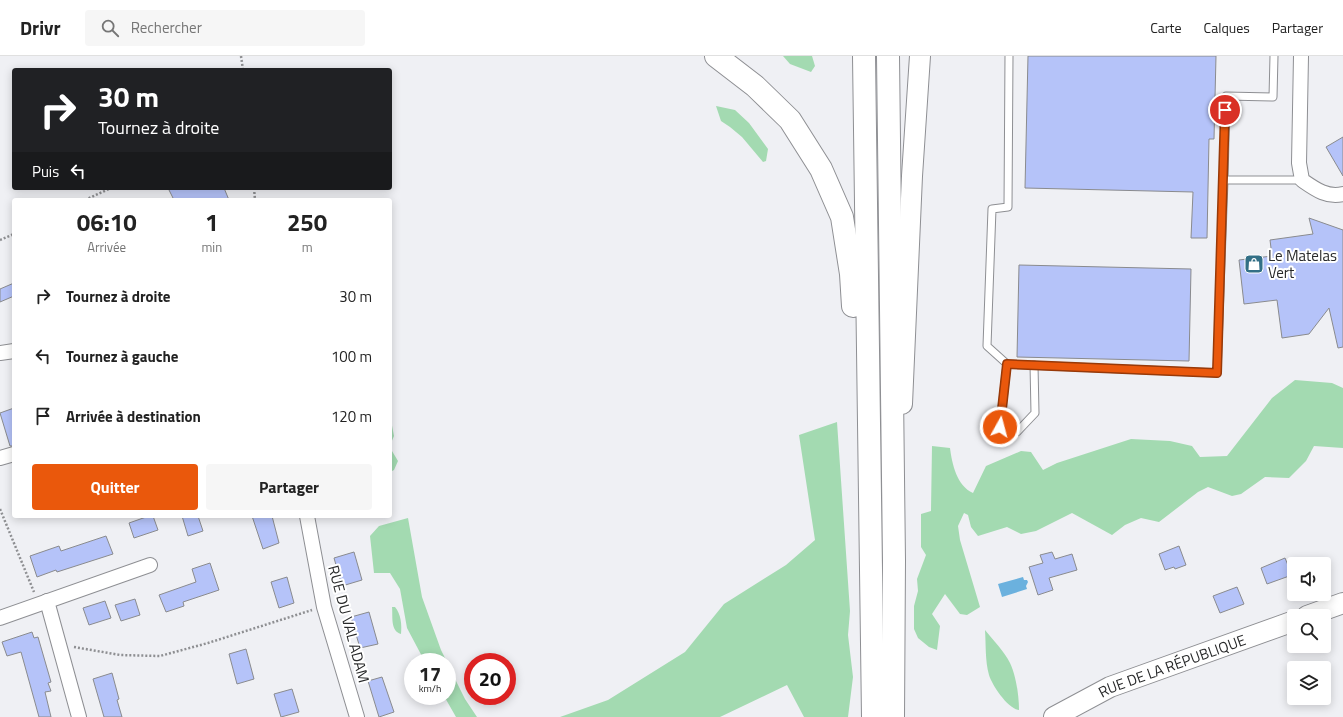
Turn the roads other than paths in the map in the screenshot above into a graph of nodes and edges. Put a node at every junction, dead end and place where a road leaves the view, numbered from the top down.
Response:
1 (716, 56) edge
2 (864, 56) edge
3 (888, 56) edge
4 (920, 56) edge
5 (1010, 56) edge
6 (1274, 56) edge
7 (1302, 56) edge
8 (1224, 180) junction
9 (1302, 180) junction
10 (1343, 194) edge
11 (12, 351) edge
12 (0, 353) edge
13 (1007, 364) junction
14 (1034, 365) junction
15 (12, 455) edge
16 (0, 458) edge
17 (307, 518) edge
18 (870, 527) junction
19 (894, 561) junction
20 (150, 565) dead end
21 (42, 603) junction
22 (1343, 603) edge
23 (1327, 609) edge
24 (0, 618) edge
25 (1287, 624) edge
26 (79, 717) edge
27 (357, 717) edge
28 (873, 717) edge
29 (893, 717) edge
30 (1054, 717) edge

1 - 18 main road
2 - 18 main road
3 - 19 main road
4 - 19 main road
5 - 13 lane
6 - 8 lane
7 - 9 street
8 - 9 lane
8 - 14 lane
9 - 10 street
11 - 12 street
13 - 14 lane
13 - 14 lane
15 - 16 street
17 - 27 street, RUE DU VAL ADAM
18 - 28 main road
19 - 29 main road
20 - 21 street
21 - 24 street
21 - 26 street
22 - 23 main road
25 - 30 main road, RUE DE LA RÉPUBLIQUE

